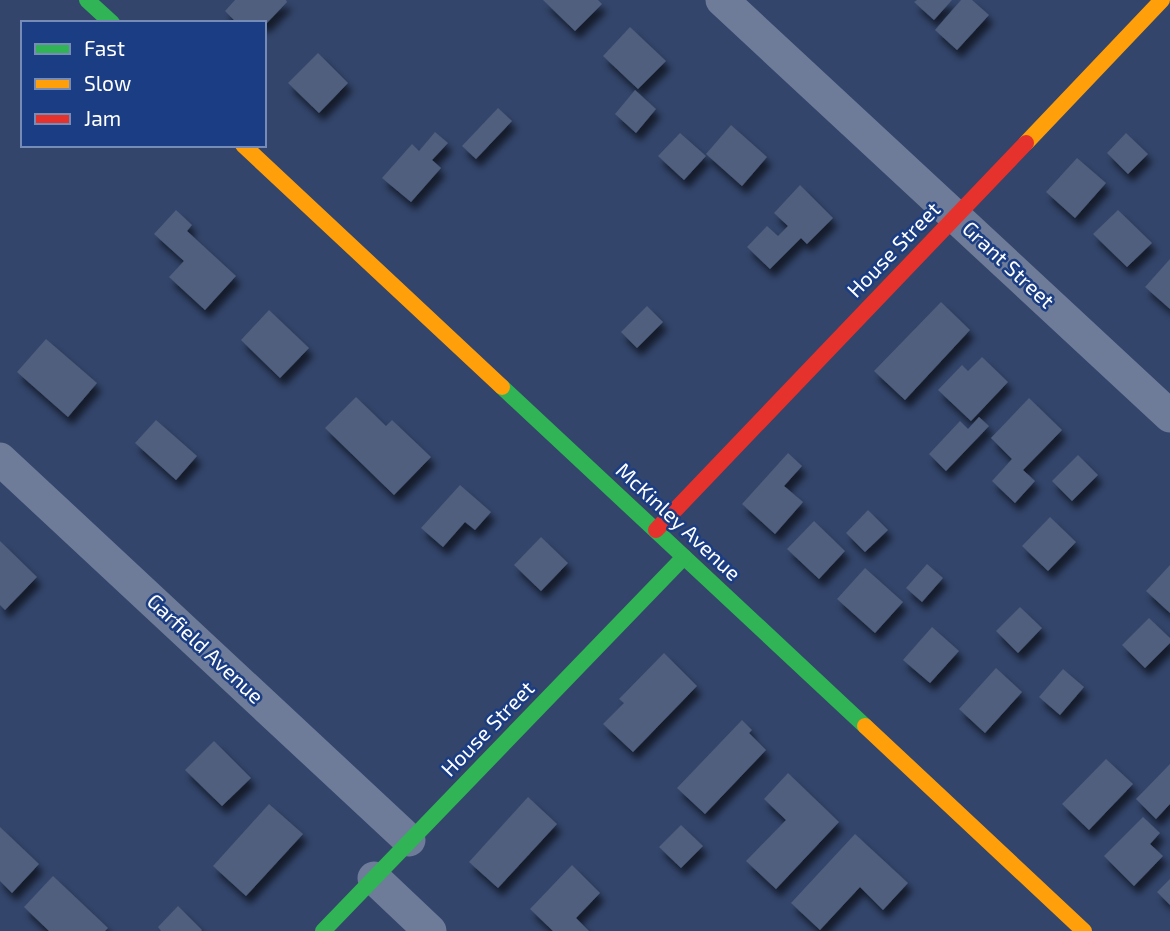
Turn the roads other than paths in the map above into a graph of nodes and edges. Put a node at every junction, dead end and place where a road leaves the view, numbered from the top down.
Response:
1 (87, 0) edge
2 (722, 0) edge
3 (1162, 0) edge
4 (110, 21) edge
5 (245, 147) edge
6 (956, 216) junction
7 (1170, 416) edge
8 (0, 459) edge
9 (656, 530) junction
10 (684, 557) junction
11 (409, 840) junction
12 (374, 878) junction
13 (323, 931) edge
14 (430, 931) edge
15 (1084, 931) edge

1 - 4 street
2 - 6 street, Grant Street
3 - 6 street, House Street
5 - 9 street, McKinley Avenue
6 - 7 street, Grant Street
6 - 9 street, House Street
8 - 11 street, Garfield Avenue
9 - 10 street, McKinley Avenue
10 - 11 street, House Street
10 - 15 street, McKinley Avenue
11 - 12 street, House Street
12 - 13 street, House Street
12 - 14 street

